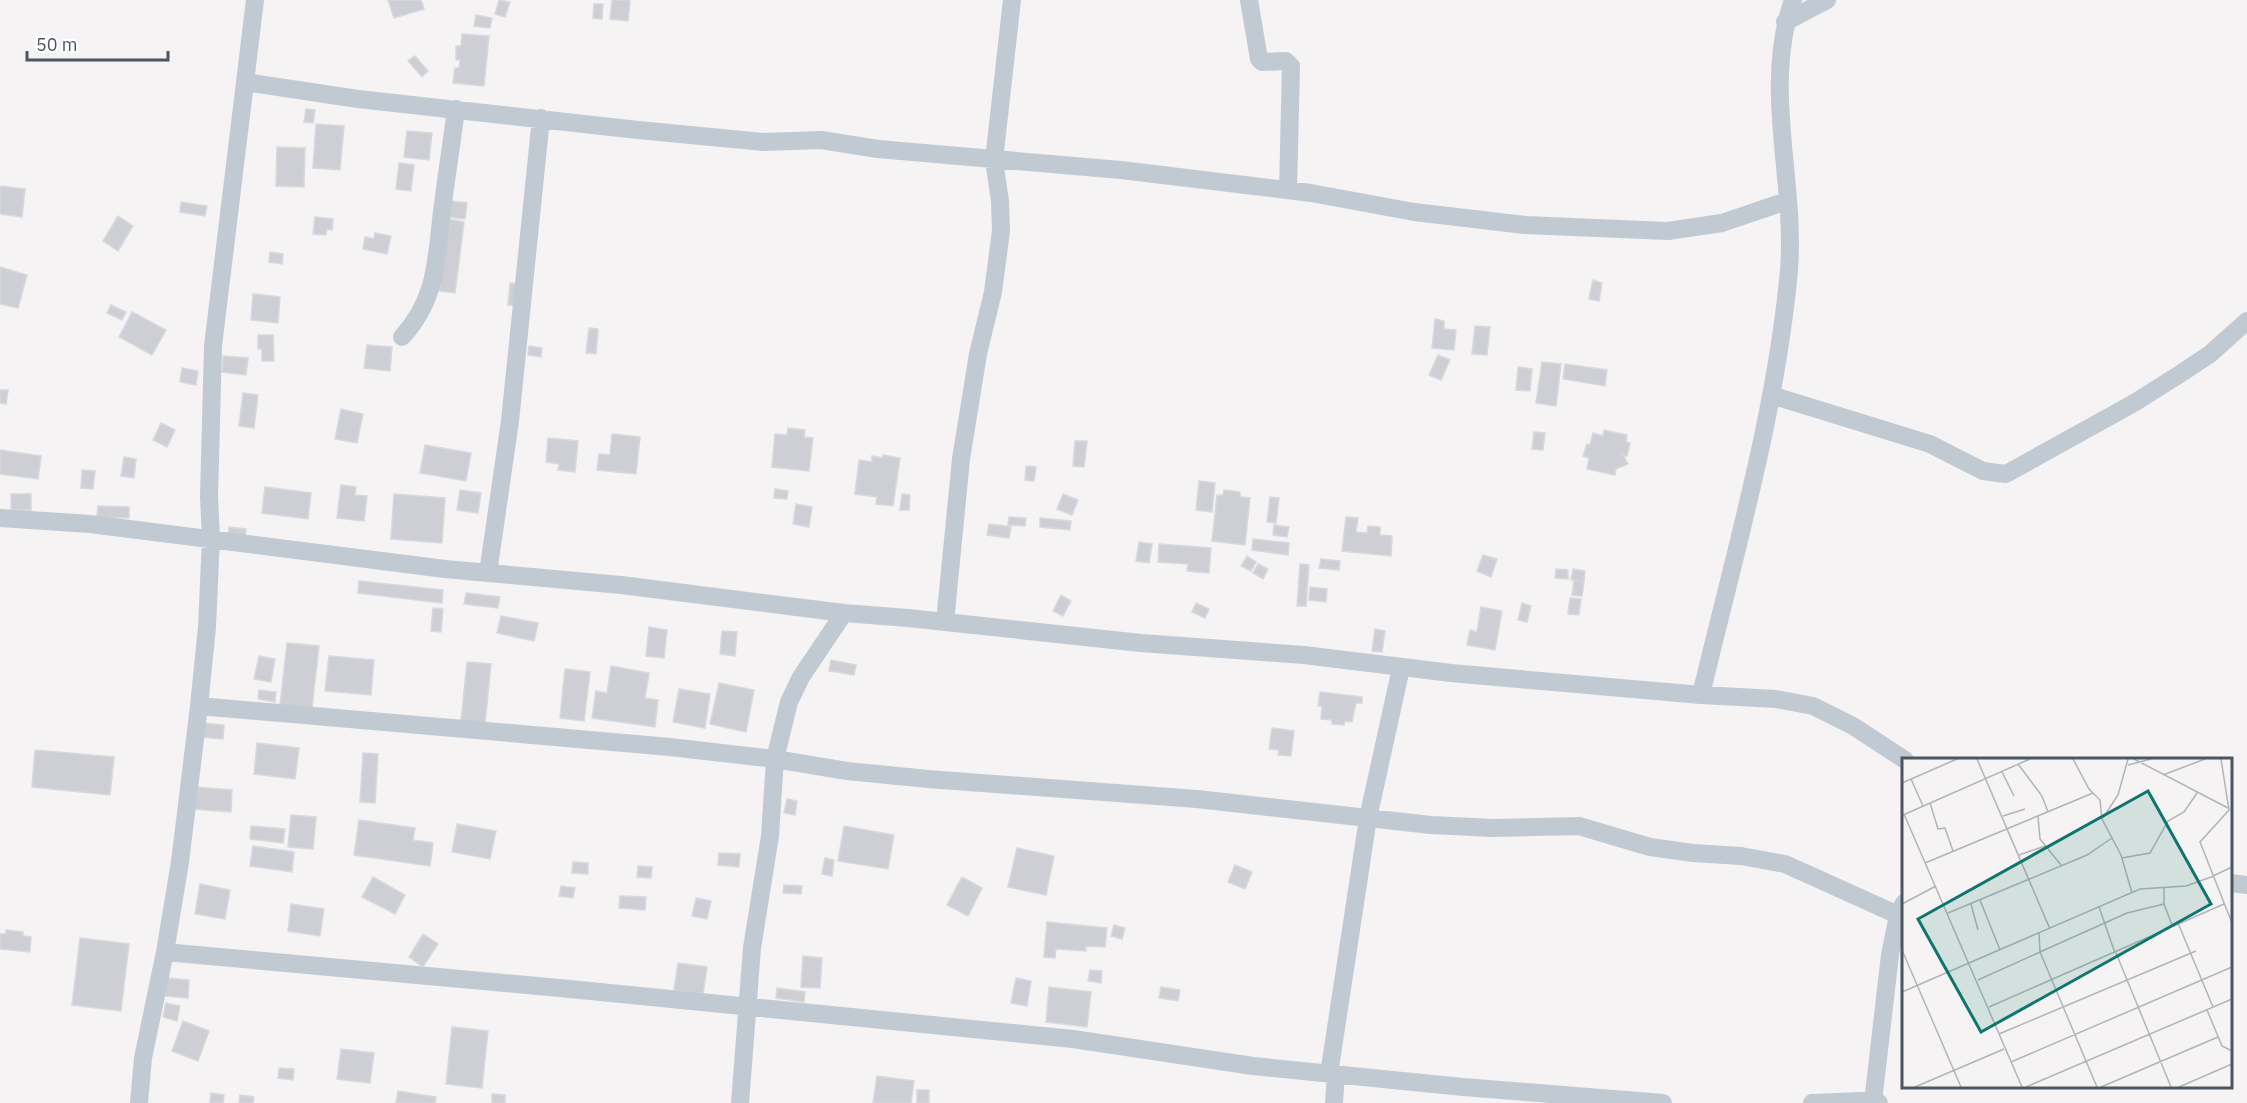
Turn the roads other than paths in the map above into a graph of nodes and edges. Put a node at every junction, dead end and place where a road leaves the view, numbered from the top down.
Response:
1 (255, 0) edge
2 (1012, 0) edge
3 (1249, 0) edge
4 (1793, 0) edge
5 (1827, 0) edge
6 (1785, 22) junction
7 (245, 82) junction
8 (456, 109) junction
9 (542, 118) junction
10 (994, 160) junction
11 (1288, 190) junction
12 (1787, 201) junction
13 (2247, 321) edge
14 (402, 337) dead end
15 (1771, 395) junction
16 (0, 518) edge
17 (211, 538) junction
18 (488, 573) junction
19 (843, 613) junction
20 (945, 622) junction
21 (1401, 668) junction
22 (1701, 695) junction
23 (199, 706) junction
24 (1903, 758) edge
25 (775, 759) junction
26 (1368, 818) junction
27 (2232, 883) edge
28 (2247, 885) edge
29 (1901, 909) edge
30 (165, 952) junction
31 (748, 1007) junction
32 (1332, 1074) junction
33 (138, 1103) edge
34 (740, 1103) edge
35 (1334, 1103) edge
36 (1663, 1103) edge
37 (1812, 1103) edge
38 (1876, 1103) edge

1 - 7 street
2 - 10 street
3 - 11 street
4 - 6 street
5 - 6 street
6 - 12 street
7 - 8 street
7 - 17 street
8 - 9 street
8 - 14 street
9 - 10 street
9 - 18 street
10 - 11 street
10 - 20 street
11 - 12 street
12 - 15 street
13 - 15 street
15 - 22 street
16 - 17 street
17 - 18 street
17 - 23 street
18 - 19 street
19 - 20 street
19 - 25 street
20 - 21 street
21 - 22 street
21 - 26 street
22 - 24 street
23 - 25 street
23 - 30 street
25 - 26 street
25 - 31 street
26 - 29 street
26 - 32 street
27 - 28 street
29 - 38 street
30 - 31 street
30 - 33 street
31 - 32 street
31 - 34 street
32 - 35 street
32 - 36 street
37 - 38 street

